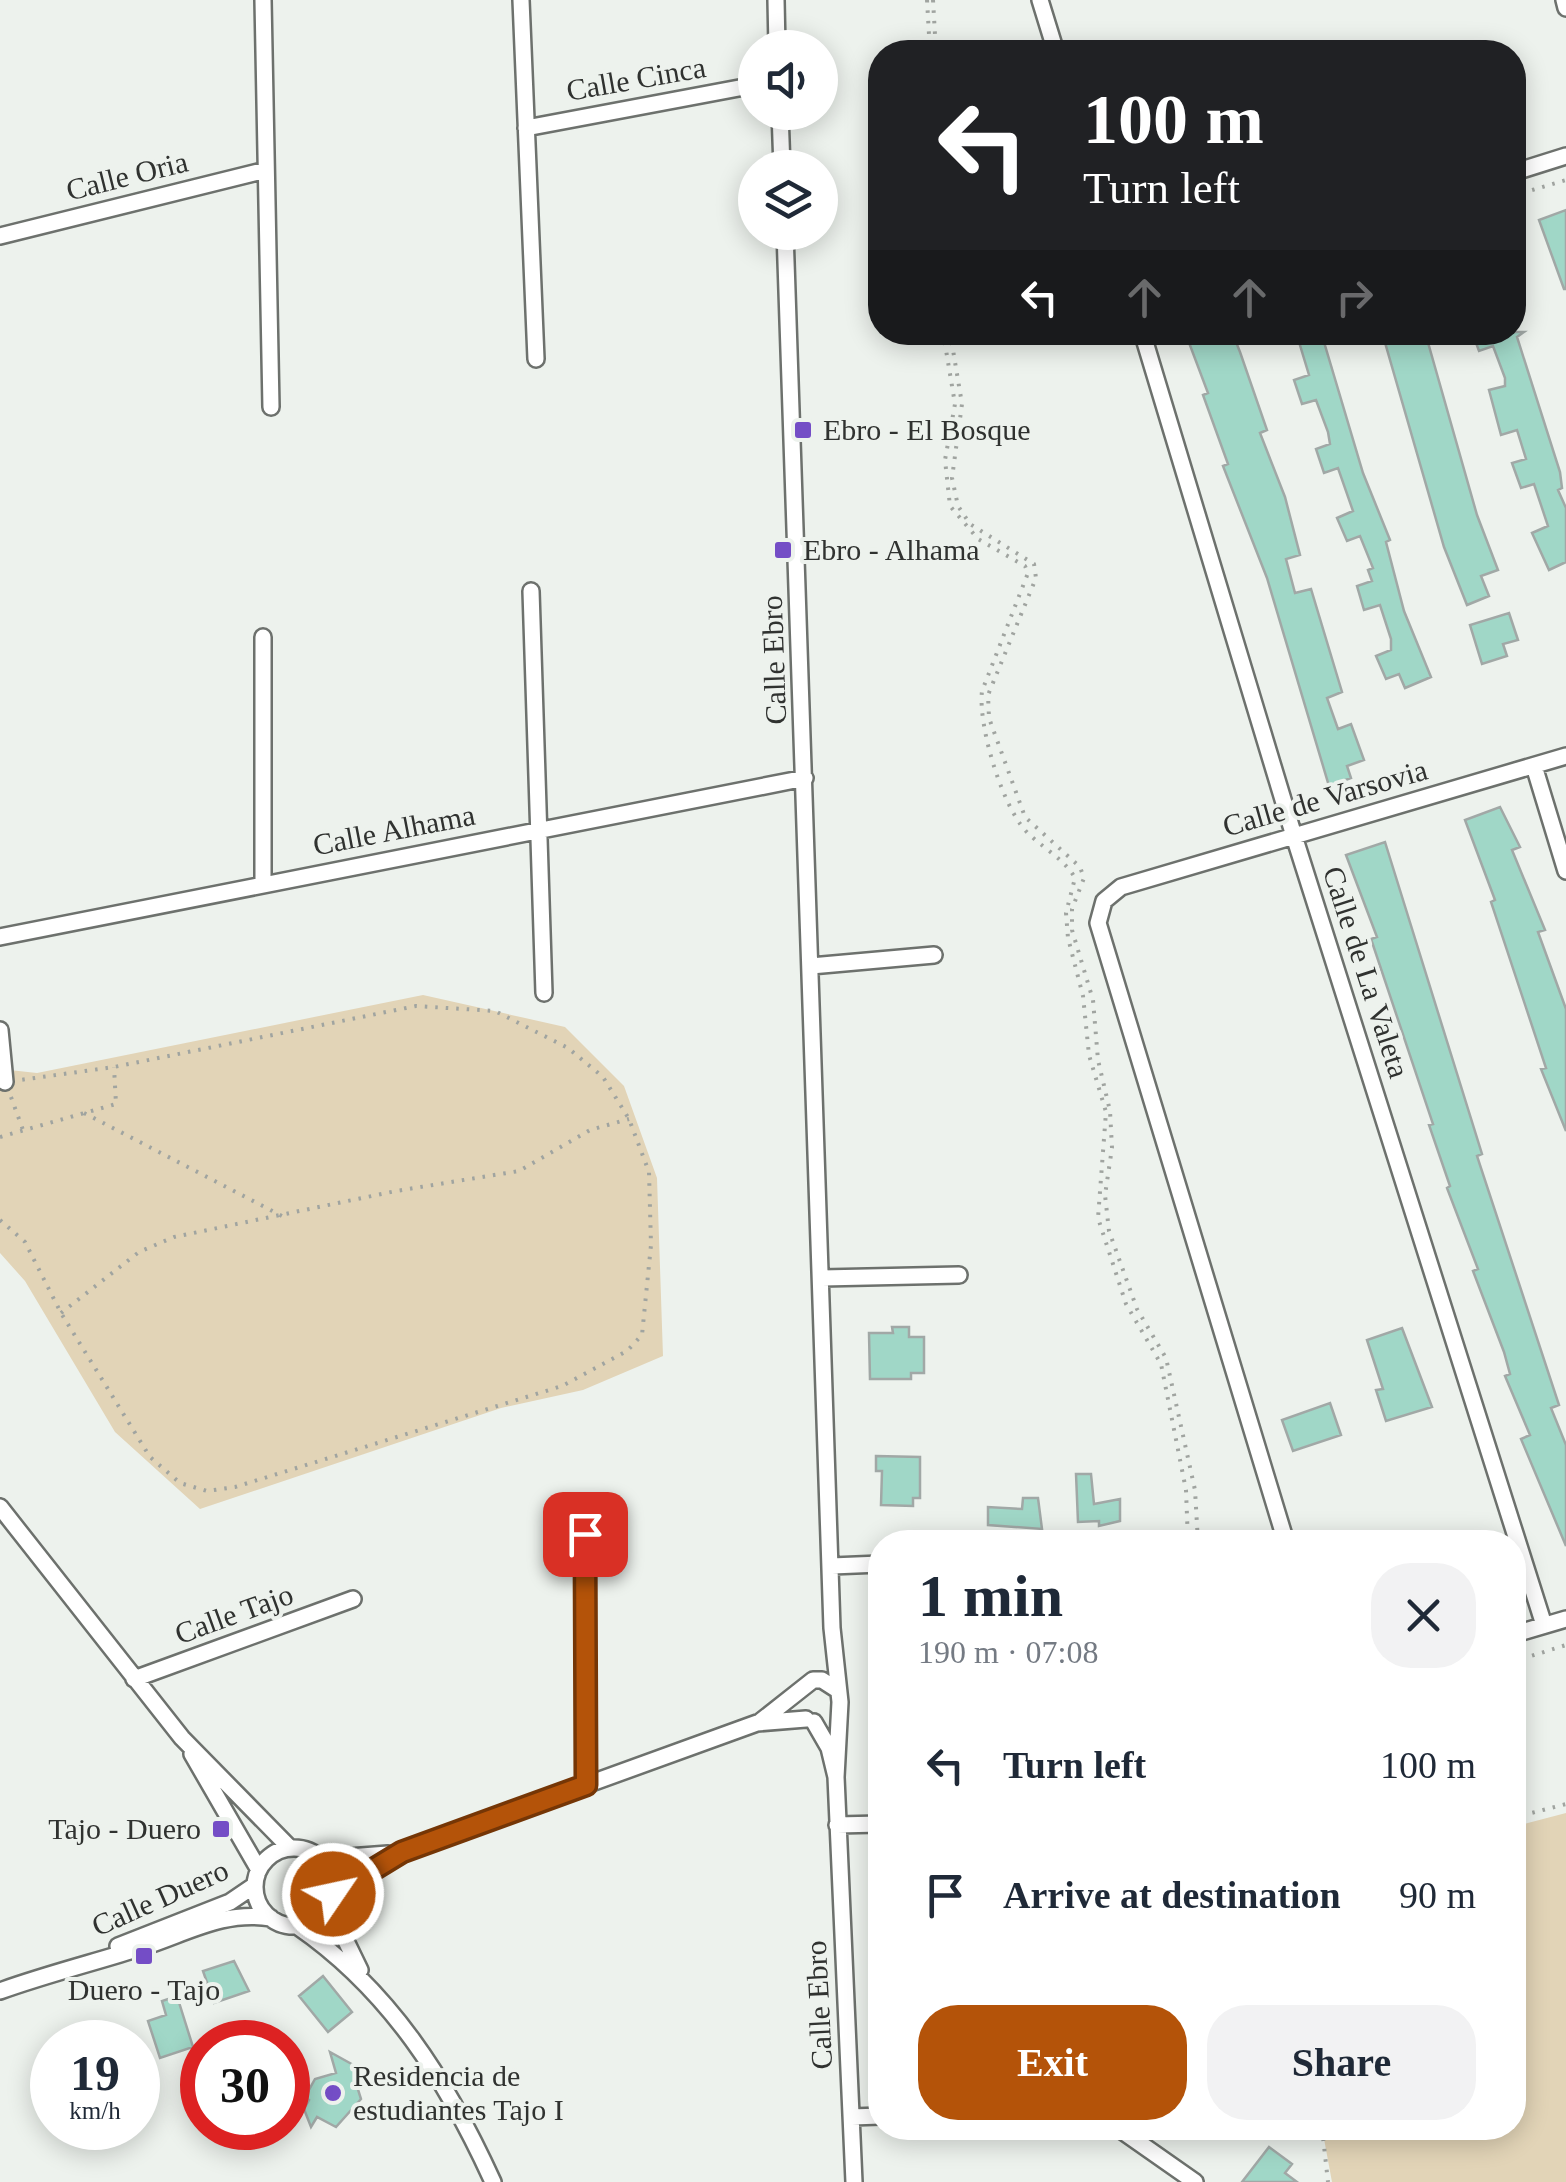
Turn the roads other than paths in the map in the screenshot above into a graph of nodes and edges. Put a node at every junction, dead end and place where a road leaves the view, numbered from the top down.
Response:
1 (263, 0) edge
2 (521, 0) edge
3 (776, 0) edge
4 (1040, 0) edge
5 (1564, 0) edge
6 (1566, 8) edge
7 (777, 30) edge
8 (1052, 40) edge
9 (738, 89) edge
10 (526, 128) junction
11 (1566, 156) edge
12 (1526, 169) edge
13 (266, 170) junction
14 (0, 236) edge
15 (786, 250) edge
16 (1146, 345) edge
17 (536, 359) dead end
18 (271, 407) dead end
19 (531, 591) dead end
20 (264, 637) dead end
21 (1566, 756) edge
22 (1534, 766) junction
23 (805, 778) junction
24 (536, 829) junction
25 (1294, 836) junction
26 (1566, 871) edge
27 (263, 884) junction
28 (0, 936) edge
29 (934, 954) dead end
30 (812, 966) junction
31 (544, 993) dead end
32 (0, 1030) edge
33 (4, 1082) road end
34 (959, 1275) dead end
35 (822, 1278) junction
36 (0, 1507) edge
37 (1282, 1530) edge
38 (1514, 1530) edge
39 (585, 1534) dead end
40 (868, 1564) edge
41 (832, 1566) junction
42 (1526, 1568) edge
43 (353, 1599) dead end
44 (1566, 1618) edge
45 (1544, 1625) junction
46 (832, 1628) junction
47 (1526, 1630) edge
48 (134, 1680) junction
49 (806, 1685) junction
50 (836, 1689) junction
51 (839, 1708) junction
52 (810, 1720) junction
53 (757, 1723) junction
54 (182, 1738) junction
55 (836, 1777) junction
56 (586, 1785) junction
57 (868, 1824) edge
58 (837, 1825) junction
59 (290, 1848) junction
60 (402, 1852) junction
61 (322, 1859) junction
62 (257, 1878) junction
63 (331, 1900) junction
64 (272, 1918) junction
65 (297, 1926) junction
66 (87, 1961) junction
67 (363, 1978) junction
68 (0, 1990) edge
69 (868, 2116) edge
70 (852, 2117) junction
71 (1135, 2140) edge
72 (493, 2182) edge
73 (854, 2182) edge
74 (1195, 2182) edge

1 - 13 street
2 - 10 street, Calle Cinca
3 - 7 street
4 - 8 street
5 - 6 street
9 - 10 street, Calle Cinca
10 - 17 street, Calle Cinca
11 - 12 street
13 - 14 street, Calle Oria
13 - 18 street
15 - 23 street, Calle Ebro
16 - 25 street, Calle de La Valeta
19 - 24 street
20 - 27 street
21 - 22 street, Calle de Varsovia
22 - 25 street, Calle de Varsovia
22 - 26 street
23 - 24 street, Calle Alhama
23 - 30 street, Calle Ebro
24 - 27 street, Calle Alhama
24 - 31 street
25 - 37 street, Calle de Varsovia
25 - 38 street, Calle de La Valeta
27 - 28 street, Calle Alhama
29 - 30 street
30 - 35 street, Calle Ebro
32 - 33 street
34 - 35 street
35 - 41 street, Calle Ebro
36 - 48 street
39 - 56 street
40 - 41 street
41 - 46 street, Calle Ebro
42 - 45 street, Calle de La Valeta
43 - 48 street, Calle Tajo
44 - 45 street
45 - 47 street
46 - 49 street, Calle Ebro
46 - 50 street, Calle Ebro
48 - 54 street
49 - 50 street
49 - 52 street
49 - 53 street
50 - 51 street
51 - 52 street
51 - 55 street, Calle Ebro
52 - 53 street
52 - 55 street, Calle Ebro
53 - 56 street
54 - 59 street
54 - 62 street
55 - 58 street, Calle Ebro
56 - 60 street
57 - 58 street
58 - 70 street, Calle Ebro
59 - 61 street
59 - 62 street
60 - 61 street
60 - 63 street
61 - 63 street
62 - 64 street
62 - 66 street, Calle Duero
63 - 65 street
63 - 67 street
64 - 65 street
64 - 66 street, Calle Duero
65 - 67 street
66 - 68 street, Calle Duero
67 - 72 street
69 - 70 street
70 - 73 street, Calle Ebro
71 - 74 street

